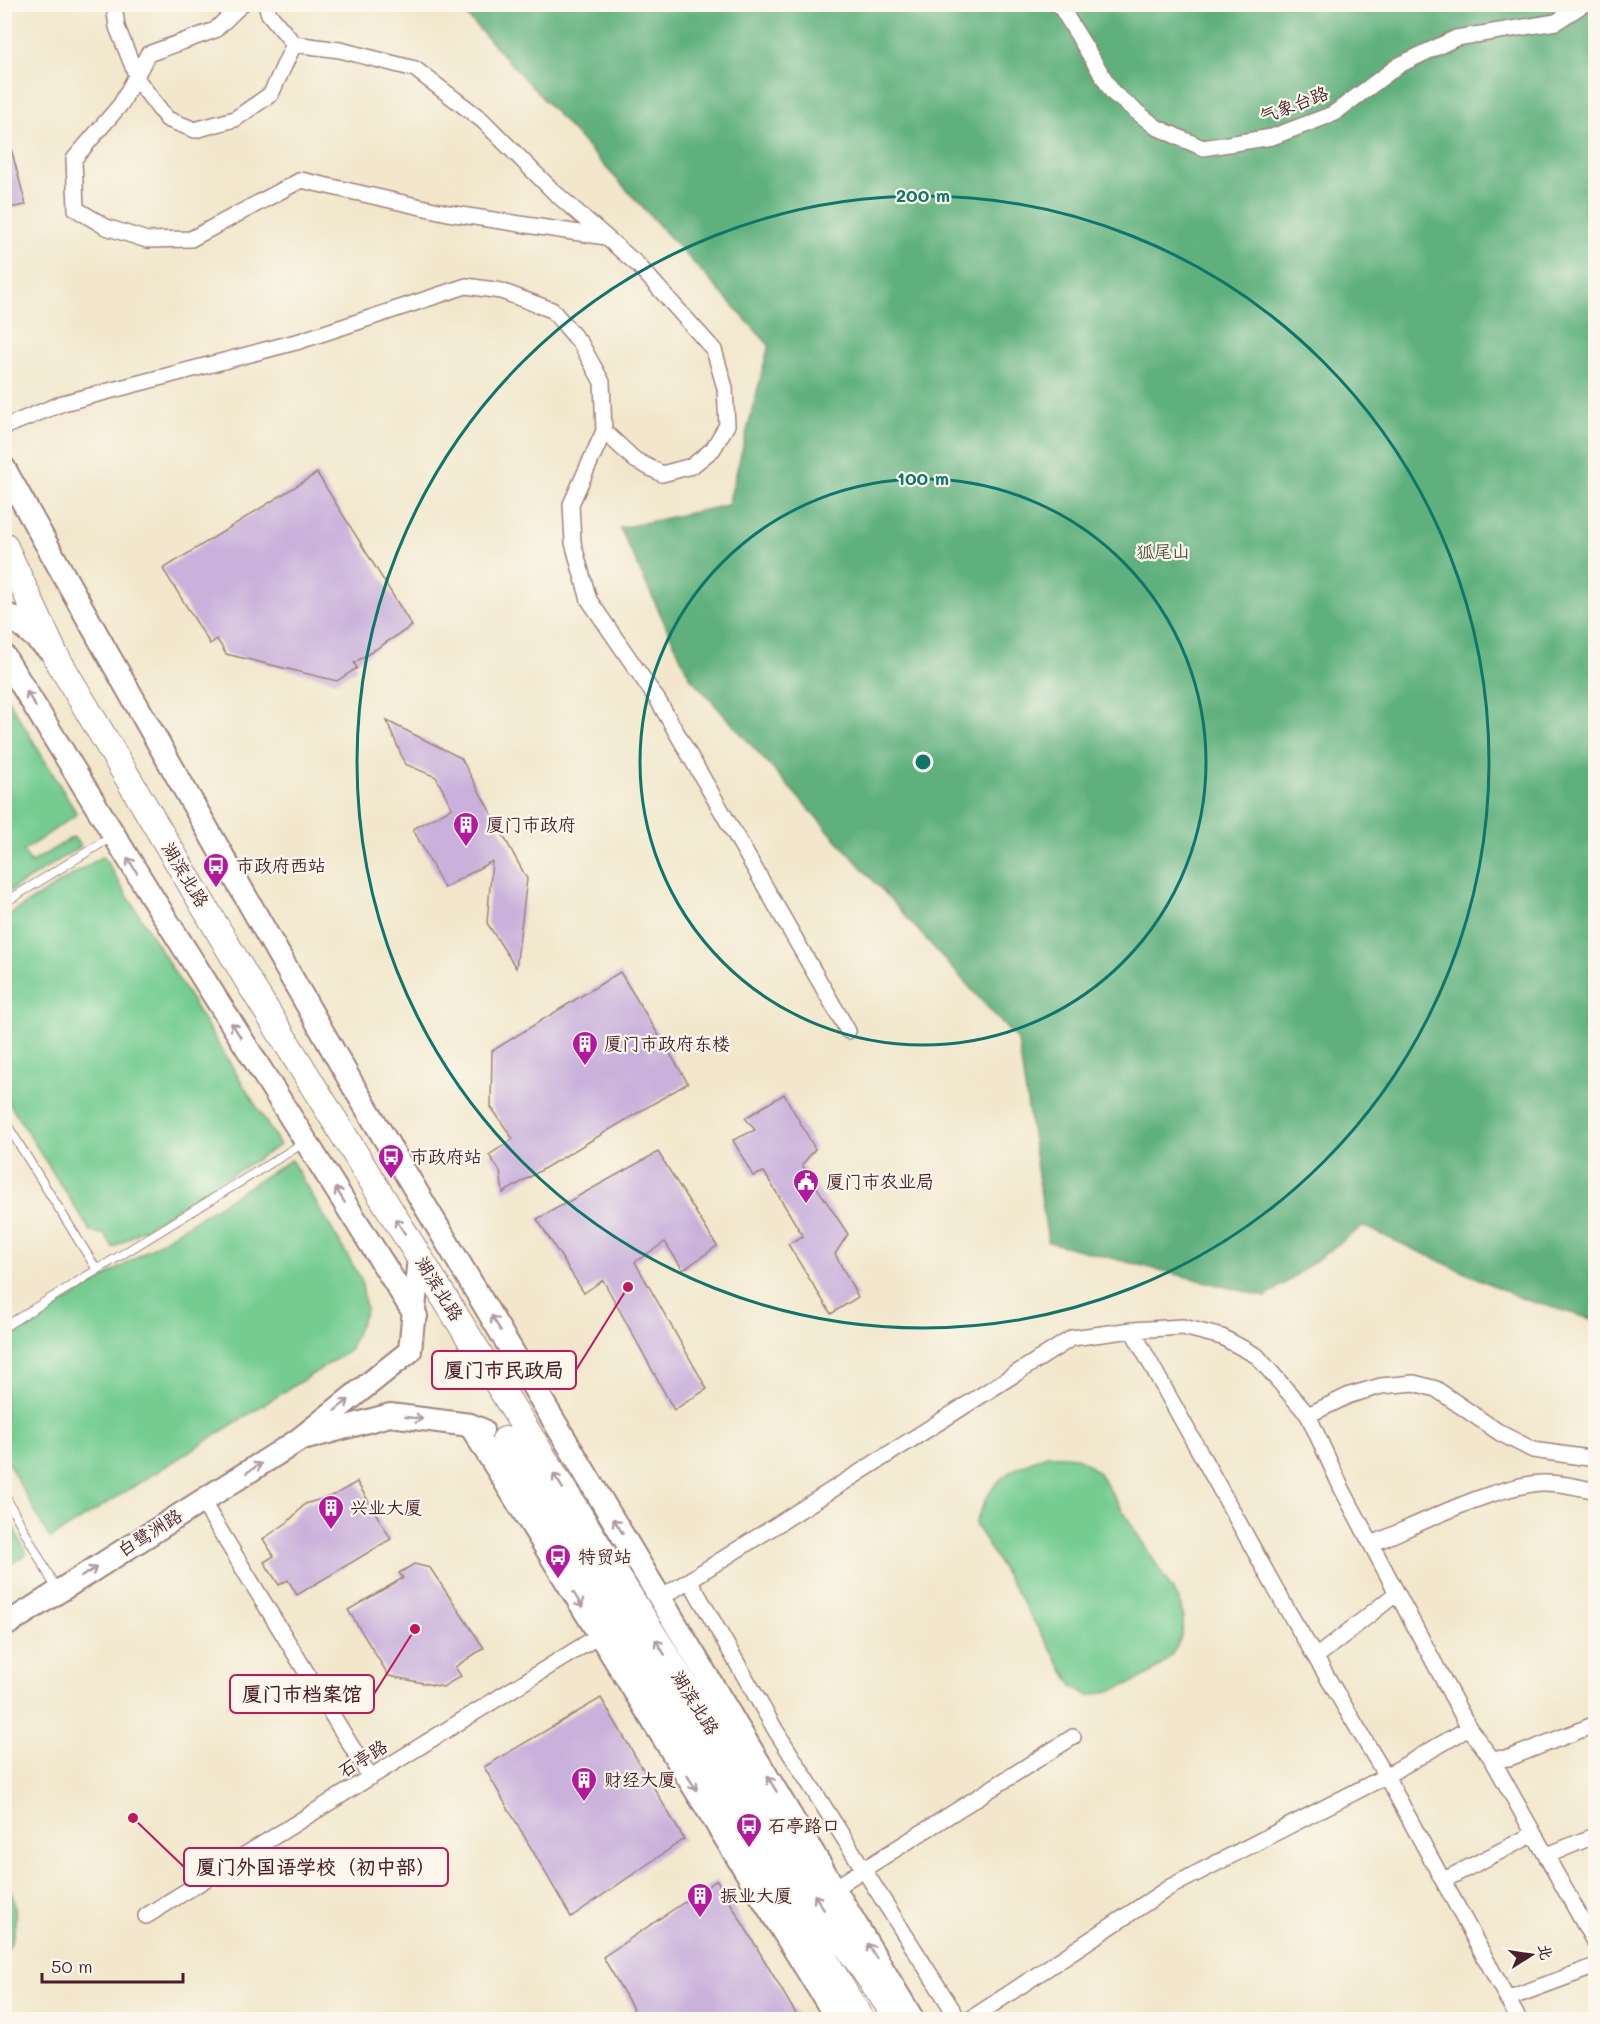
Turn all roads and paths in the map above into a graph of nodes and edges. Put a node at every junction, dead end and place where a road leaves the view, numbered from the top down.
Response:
1 (114, 4) edge
2 (242, 4) edge
3 (266, 4) edge
4 (1059, 4) edge
5 (1584, 4) edge
6 (294, 44) junction
7 (136, 75) junction
8 (606, 237) junction
9 (4, 427) edge
10 (604, 431) junction
11 (4, 468) edge
12 (4, 545) edge
13 (4, 614) edge
14 (55, 655) junction
15 (4, 656) edge
16 (114, 835) junction
17 (4, 903) edge
18 (848, 1030) dead end
19 (4, 1120) edge
20 (306, 1141) junction
21 (419, 1257) junction
22 (97, 1270) junction
23 (416, 1316) junction
24 (4, 1328) edge
25 (1132, 1330) junction
26 (1308, 1415) junction
27 (470, 1425) junction
28 (505, 1440) joint
29 (297, 1441) junction
30 (1596, 1459) edge
31 (1596, 1491) edge
32 (4, 1494) edge
33 (202, 1500) junction
34 (1372, 1544) junction
35 (690, 1581) junction
36 (58, 1592) junction
37 (1397, 1593) junction
38 (661, 1598) junction
39 (4, 1626) edge
40 (600, 1635) junction
41 (1316, 1657) junction
42 (1596, 1724) edge
43 (1469, 1728) junction
44 (1073, 1737) dead end
45 (1492, 1759) junction
46 (1386, 1776) junction
47 (370, 1777) junction
48 (1534, 1834) junction
49 (1596, 1835) edge
50 (1548, 1855) junction
51 (864, 1869) junction
52 (1444, 1880) junction
53 (834, 1888) junction
54 (146, 1916) dead end
55 (1596, 1945) edge
56 (1596, 1966) edge
57 (1507, 1999) junction
58 (838, 2019) edge
59 (861, 2019) edge
60 (899, 2019) edge
61 (913, 2019) edge
62 (959, 2019) edge
63 (969, 2019) edge
64 (1519, 2019) edge

1 - 7 street
2 - 7 street
3 - 6 street
4 - 5 street, 气象台路
6 - 7 street
6 - 8 street
7 - 8 street
8 - 10 street
9 - 10 street
10 - 18 street
38 -> 11 street
12 - 14 main road, 湖滨北路
13 - 14 street
21 -> 14 main road, 湖滨北路
16 -> 15 street
16 - 17 lane
20 -> 16 street
19 - 22 lane
20 - 22 lane
23 -> 20 street
21 - 23 street, 白鹭洲路
60 -> 21 main road, 湖滨北路
22 - 24 lane
29 -> 23 street, 白鹭洲路
25 - 26 street
25 - 35 street
25 - 41 street
26 - 30 street
26 - 34 street
27 - 28 street, 白鹭洲路
29 -> 27 street, 白鹭洲路
27 -> 40 street
28 - 59 main road, 湖滨北路
33 -> 29 street, 白鹭洲路
31 - 34 street
32 - 36 lane
36 -> 33 street, 白鹭洲路
33 - 47 street
34 - 37 street
35 - 38 street
35 - 51 street
36 - 39 street, 白鹭洲路
37 - 41 street
37 - 43 street
53 -> 38 street
40 - 47 street, 石亭路
40 -> 58 street
41 - 46 street
42 - 45 street
43 - 45 street
43 - 46 street
44 - 51 street
45 - 48 street
46 - 52 street
46 - 63 street
47 - 54 street, 石亭路
48 - 50 street
48 - 52 street
49 - 50 street
50 - 55 street
51 - 53 street
51 - 62 street
52 - 57 street
61 -> 53 street
56 - 57 street
57 - 64 street

